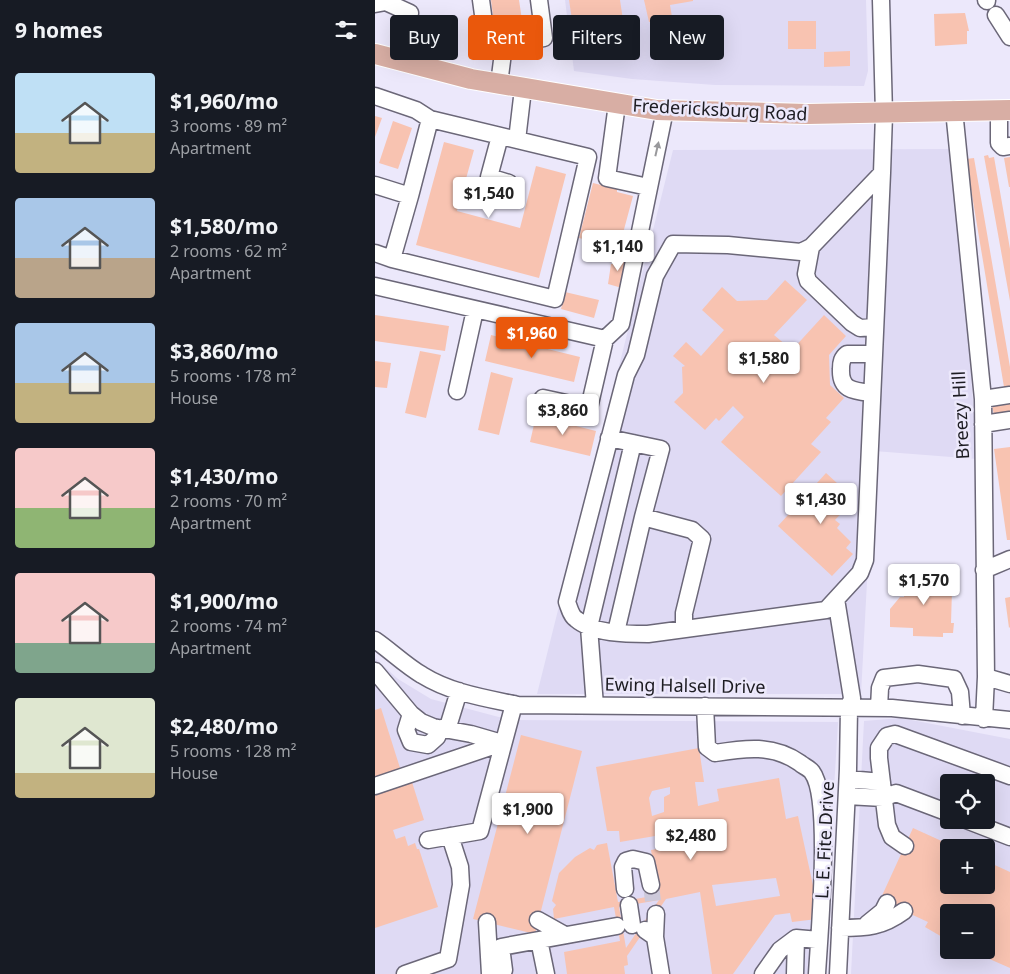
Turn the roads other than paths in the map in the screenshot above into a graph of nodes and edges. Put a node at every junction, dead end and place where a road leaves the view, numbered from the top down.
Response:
1 (481, 0) edge
2 (539, 0) edge
3 (881, 0) edge
4 (375, 4) edge
5 (409, 15) edge
6 (483, 15) edge
7 (541, 15) edge
8 (996, 15) dead end
9 (1010, 37) edge
10 (375, 54) edge
11 (390, 58) edge
12 (396, 60) edge
13 (502, 60) edge
14 (499, 84) junction
15 (523, 89) junction
16 (375, 96) edge
17 (617, 104) junction
18 (665, 110) junction
19 (954, 110) junction
20 (1004, 110) edge
21 (884, 114) junction
22 (430, 119) junction
23 (500, 136) junction
24 (517, 140) junction
25 (1010, 146) edge
26 (882, 173) junction
27 (509, 183) dead end
28 (375, 185) edge
29 (648, 187) junction
30 (410, 196) junction
31 (811, 247) junction
32 (375, 253) edge
33 (392, 260) junction
34 (375, 286) edge
35 (475, 310) junction
36 (874, 327) junction
37 (605, 339) junction
38 (873, 354) junction
39 (457, 390) dead end
40 (871, 393) junction
41 (1010, 395) edge
42 (543, 398) dead end
43 (983, 399) junction
44 (1010, 420) edge
45 (983, 424) junction
46 (609, 438) junction
47 (633, 443) junction
48 (643, 518) junction
49 (1010, 559) edge
50 (984, 570) junction
51 (836, 599) junction
52 (589, 627) junction
53 (684, 629) junction
54 (617, 632) junction
55 (375, 640) edge
56 (986, 677) junction
57 (378, 679) edge
58 (1010, 684) edge
59 (459, 691) junction
60 (513, 704) junction
61 (595, 706) junction
62 (705, 706) junction
63 (849, 708) junction
64 (879, 708) junction
65 (411, 714) junction
66 (962, 716) junction
67 (984, 719) junction
68 (1010, 720) edge
69 (444, 729) junction
70 (502, 743) junction
71 (1010, 776) edge
72 (847, 783) junction
73 (375, 786) edge
74 (882, 786) junction
75 (940, 810) edge
76 (989, 829) edge
77 (449, 836) junction
78 (1010, 837) edge
79 (428, 840) dead end
80 (905, 846) dead end
81 (887, 903) dead end
82 (905, 911) dead end
83 (538, 920) dead end
84 (487, 922) dead end
85 (840, 928) junction
86 (861, 928) junction
87 (635, 929) junction
88 (563, 934) junction
89 (796, 938) junction
90 (539, 940) junction
91 (819, 940) junction
92 (497, 972) edge
93 (405, 974) edge
94 (546, 974) edge
95 (661, 974) edge
96 (763, 974) edge
97 (795, 974) edge
98 (817, 974) edge
99 (838, 974) edge

1 - 6 street
2 - 7 street
3 - 21 street
4 - 5 street
8 - 9 street
10 - 11 main road, Fredericksburg Road
12 - 14 main road, Fredericksburg Road
13 - 14 street
14 - 15 main road, Fredericksburg Road
15 - 17 main road, Fredericksburg Road
15 - 24 street
16 - 22 street
17 - 18 main road, Fredericksburg Road
17 - 29 street
18 - 21 main road, Fredericksburg Road
29 -> 18 street
19 - 20 main road, Fredericksburg Road
19 - 21 main road, Fredericksburg Road
19 - 43 street, Breezy Hill
20 - 25 street
21 - 26 street
22 - 23 street
22 - 30 street
23 - 24 street
23 - 27 street
24 - 33 street
26 - 31 street
26 - 36 street
28 - 30 street
29 - 37 street
30 - 33 street
31 - 36 street
31 - 46 street
32 - 33 street
34 - 35 street
35 - 37 street
35 - 39 street
36 - 38 street
37 - 42 street
38 - 40 street
38 - 40 street
40 - 51 street
41 - 43 street
43 - 45 street, Breezy Hill
44 - 45 street
45 - 50 street, Breezy Hill
46 - 47 street
46 - 52 street
47 - 48 street
47 - 52 street
48 - 53 street
48 - 54 street
49 - 50 street
50 - 56 street, Breezy Hill
51 - 53 street
51 - 63 street, L. E. Fite Drive
52 - 54 street
52 - 61 street
53 - 54 street
55 - 59 street, Ewing Halsell Drive
56 - 58 street
56 - 67 street, Breezy Hill
57 - 65 street
59 - 60 street, Ewing Halsell Drive
59 - 69 street
60 - 61 street, Ewing Halsell Drive
60 - 70 street
61 - 62 street, Ewing Halsell Drive
62 - 63 street, Ewing Halsell Drive
62 - 91 street
63 - 64 street, Ewing Halsell Drive
63 - 72 street, L. E. Fite Drive
64 - 66 street, Ewing Halsell Drive
64 - 66 street
65 - 69 street
65 - 69 street
66 - 67 street, Ewing Halsell Drive
67 - 68 street, Ewing Halsell Drive
69 - 70 street
70 - 73 street
70 - 77 street
71 - 74 street
72 - 74 street
72 - 74 street
72 - 85 street, L. E. Fite Drive
74 - 75 street
74 - 80 street
76 - 78 street
77 - 79 street
77 - 93 street
81 - 86 street
82 - 86 street
83 - 88 street
84 - 92 street
85 - 86 street
85 - 99 street, L. E. Fite Drive
87 - 87 street
87 - 88 street
87 - 95 street
88 - 90 street
89 - 91 street
89 - 96 street
89 - 97 street
90 - 92 street
90 - 94 street
91 - 98 street

